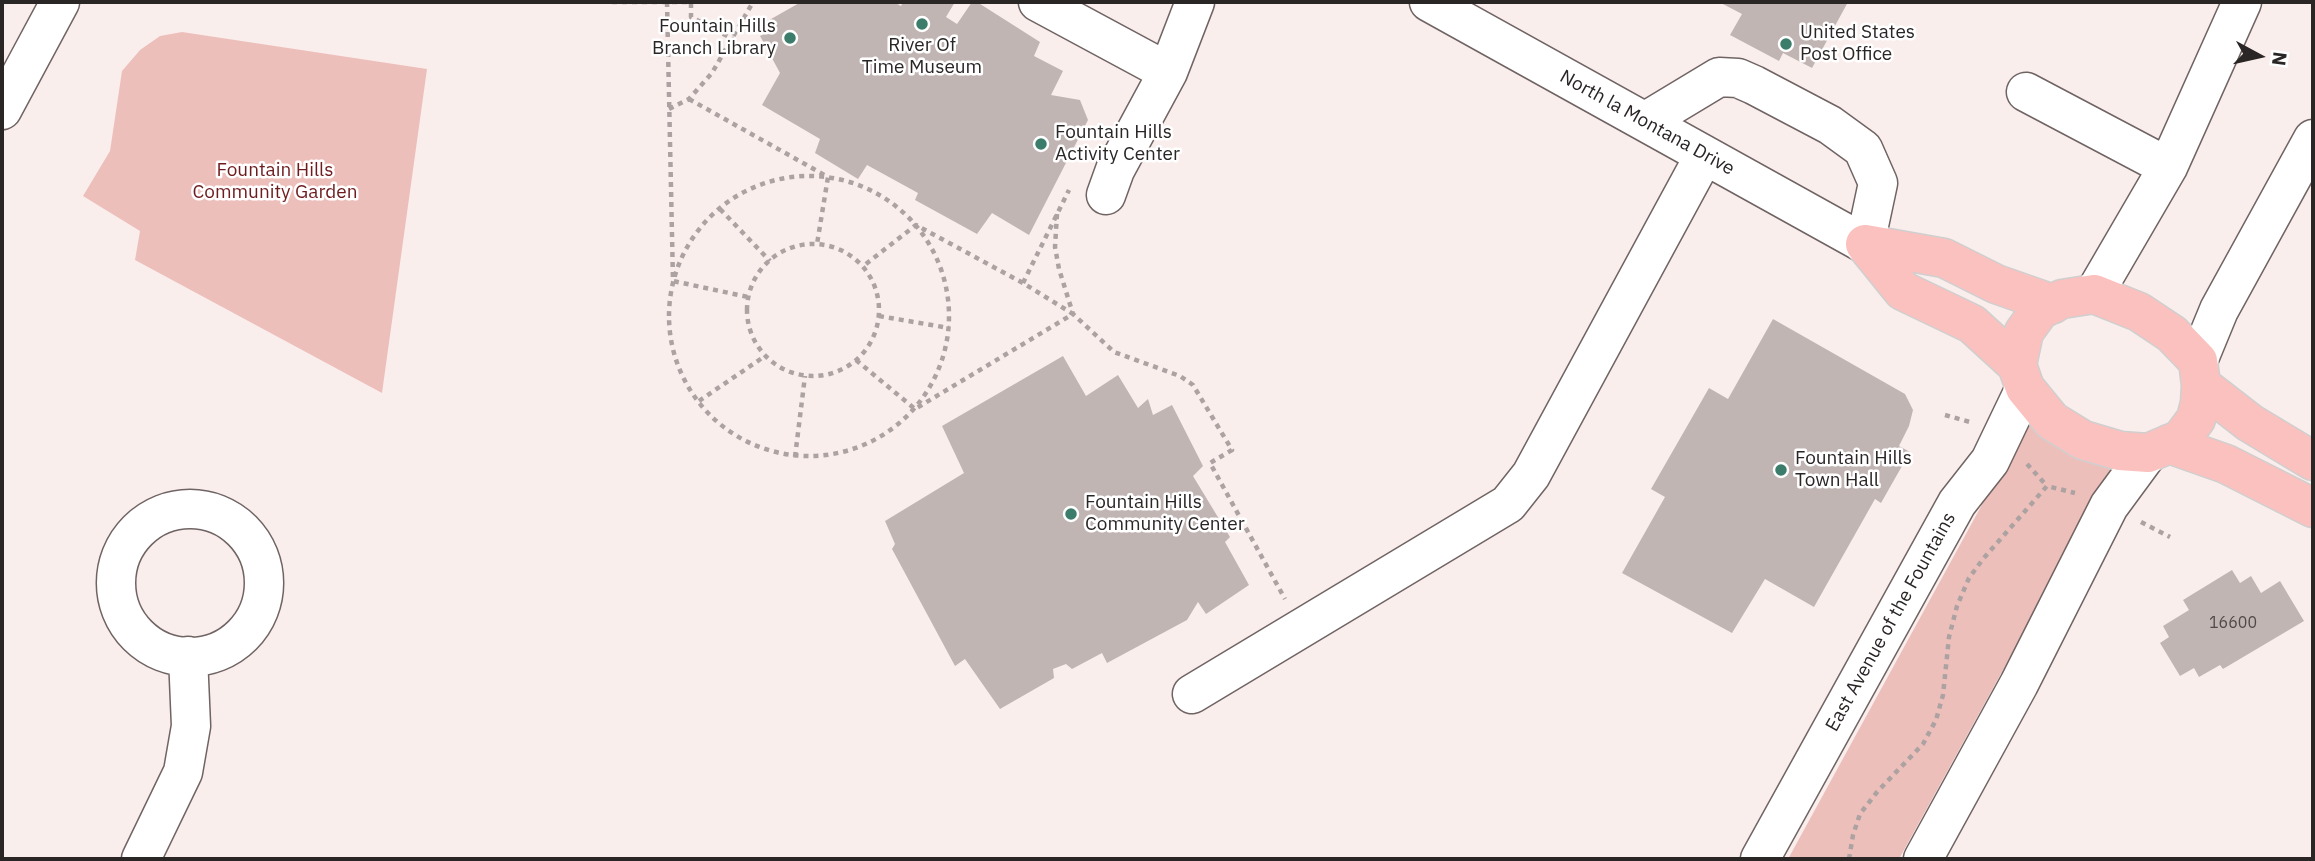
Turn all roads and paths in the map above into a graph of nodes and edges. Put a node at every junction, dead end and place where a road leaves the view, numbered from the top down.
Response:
1 (60, 2) edge
2 (611, 2) edge
3 (667, 2) edge
4 (754, 2) edge
5 (1038, 2) edge
6 (1195, 2) edge
7 (1429, 2) edge
8 (2242, 2) edge
9 (733, 39) junction
10 (1168, 72) junction
11 (2026, 92) dead end
12 (689, 99) junction
13 (669, 109) junction
14 (2, 110) edge
15 (1646, 121) junction
16 (2313, 139) edge
17 (1704, 156) junction
18 (2168, 167) junction
19 (828, 177) junction
20 (1091, 187) joint
21 (719, 209) junction
22 (1057, 215) junction
23 (916, 225) junction
24 (817, 244) junction
25 (1865, 244) junction
26 (769, 261) junction
27 (862, 267) junction
28 (673, 281) junction
29 (1023, 283) junction
30 (2094, 293) junction
31 (748, 297) junction
32 (2053, 304) junction
33 (1073, 314) junction
34 (879, 316) junction
35 (949, 328) junction
36 (765, 356) junction
37 (856, 359) junction
38 (2200, 373) junction
39 (805, 376) junction
40 (2021, 377) junction
41 (698, 401) junction
42 (915, 409) junction
43 (2158, 449) junction
44 (794, 457) junction
45 (2313, 461) edge
46 (2109, 506) junction
47 (2313, 508) edge
48 (2171, 537) dead end
49 (1275, 608) dead end
50 (188, 656) dead end
51 (1192, 694) dead end
52 (1764, 852) edge
53 (141, 859) edge
54 (1849, 859) edge
55 (1923, 859) edge

1 - 14 street
2 - 3 path
3 - 9 path
3 - 13 path
4 - 9 path
5 - 10 street
6 - 10 street
7 - 15 street, North la Montana Drive
8 - 18 street
9 - 12 path
10 - 20 street
11 - 18 street
12 - 13 path
12 - 19 path
13 - 28 path
15 - 17 street, North la Montana Drive
15 - 25 street
16 - 38 street
17 - 25 street, North la Montana Drive
17 - 51 street
18 - 30 street
19 - 21 path
19 - 23 path
19 - 24 path
20 - 22 path
21 - 26 path
21 - 28 path
22 - 29 path
22 - 33 path
23 - 27 path
23 - 29 path
23 - 35 path
24 - 26 path
24 - 27 path
25 - 32 main road
25 - 40 main road
26 - 31 path
27 - 34 path
28 - 31 path
28 - 41 path
29 - 33 path
30 - 32 main road
30 - 38 main road
31 - 36 path
32 - 40 main road
33 - 42 path
33 - 49 path
34 - 35 path
34 - 37 path
35 - 42 path
36 - 39 path
36 - 41 path
37 - 39 path
37 - 42 path
38 - 43 main road
38 - 45 main road
39 - 44 path
40 - 43 main road
40 - 52 street, East Avenue of the Fountains
41 - 44 path
42 - 44 path
43 - 46 street
43 - 47 main road
46 - 48 path
46 - 54 path
46 - 55 street
50 - 53 street

